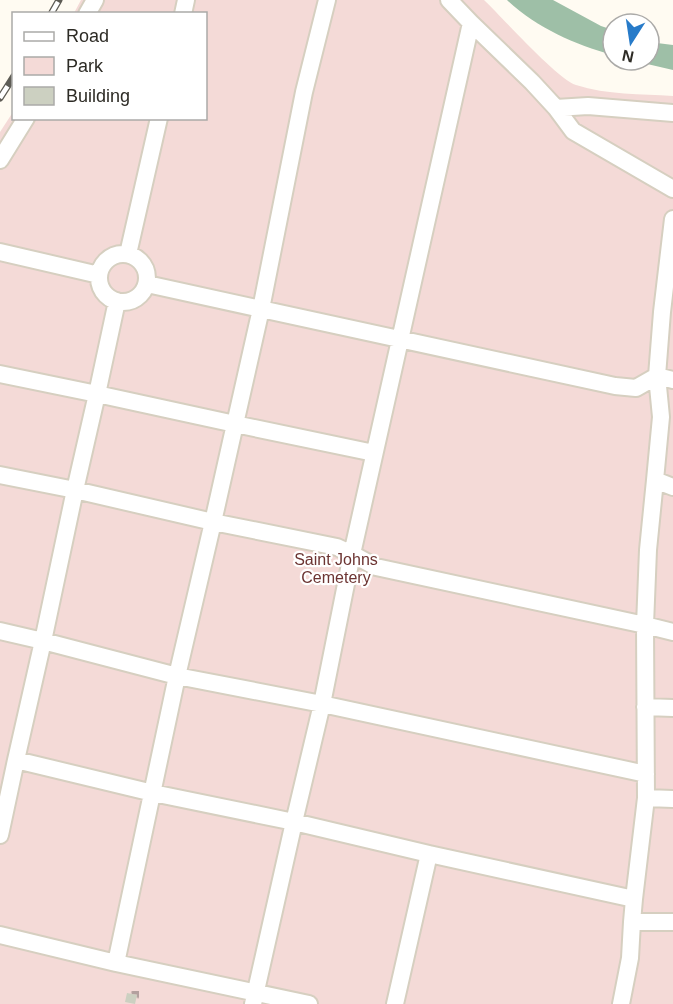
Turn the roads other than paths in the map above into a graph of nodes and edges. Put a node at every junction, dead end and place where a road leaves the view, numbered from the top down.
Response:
1 (327, 0) edge
2 (449, 0) edge
3 (471, 23) junction
4 (556, 108) junction
5 (673, 113) edge
6 (25, 120) edge
7 (159, 120) edge
8 (0, 160) edge
9 (673, 189) edge
10 (673, 219) edge
11 (0, 252) edge
12 (128, 254) junction
13 (99, 276) junction
14 (147, 284) junction
15 (117, 301) junction
16 (261, 309) junction
17 (399, 340) junction
18 (0, 374) edge
19 (665, 378) edge
20 (97, 394) junction
21 (236, 424) junction
22 (374, 453) junction
23 (0, 475) edge
24 (655, 480) junction
25 (673, 487) edge
26 (75, 490) junction
27 (213, 522) junction
28 (352, 554) junction
29 (645, 625) junction
30 (0, 632) edge
31 (673, 632) edge
32 (43, 641) junction
33 (177, 676) junction
34 (322, 704) junction
35 (645, 707) junction
36 (673, 708) edge
37 (16, 760) junction
38 (646, 774) junction
39 (153, 793) junction
40 (646, 798) junction
41 (673, 799) edge
42 (294, 822) junction
43 (1, 824) edge
44 (429, 854) junction
45 (634, 899) junction
46 (632, 922) junction
47 (673, 922) edge
48 (0, 935) edge
49 (117, 963) junction
50 (255, 998) edge
51 (309, 1004) edge
52 (395, 1004) edge
53 (621, 1004) edge

1 - 16 lane
2 - 3 lane
3 - 4 lane
3 - 17 lane
4 - 5 lane
4 - 9 lane
6 - 8 lane
7 - 12 lane
10 - 19 lane
11 - 13 lane
12 - 13 lane
12 - 14 lane
13 - 15 lane
14 - 15 lane
14 - 16 lane
15 - 20 lane
16 - 17 lane
16 - 21 lane
17 - 19 lane
17 - 22 lane
18 - 20 lane
19 - 24 lane
20 - 21 lane
20 - 26 lane
21 - 22 lane
21 - 27 lane
22 - 28 lane
23 - 26 lane
24 - 25 lane
24 - 29 lane
26 - 27 lane
26 - 32 lane
27 - 28 lane
27 - 33 lane
28 - 29 lane
28 - 34 lane
29 - 31 lane
29 - 35 lane
30 - 32 lane
32 - 33 lane
32 - 37 lane
33 - 34 lane
33 - 39 lane
34 - 38 lane
34 - 42 lane
35 - 36 lane
35 - 38 lane
37 - 39 lane
37 - 43 lane
38 - 40 lane
39 - 42 lane
39 - 49 lane
40 - 41 lane
40 - 45 lane
42 - 44 lane
42 - 50 lane
44 - 45 lane
44 - 52 lane
45 - 46 lane
46 - 47 lane
46 - 53 lane
48 - 49 lane
49 - 50 lane
50 - 51 lane

